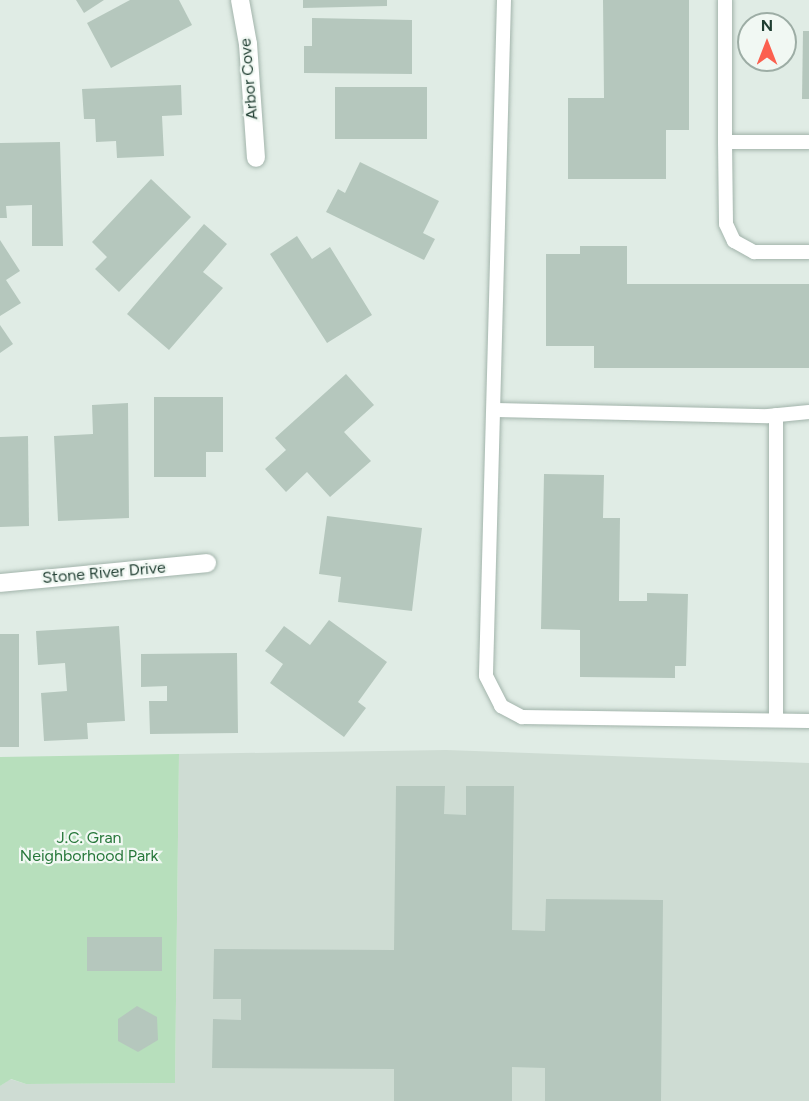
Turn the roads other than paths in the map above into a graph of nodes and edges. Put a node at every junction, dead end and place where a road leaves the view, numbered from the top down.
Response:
1 (240, 0) edge
2 (504, 0) edge
3 (725, 0) edge
4 (725, 142) junction
5 (809, 142) edge
6 (256, 158) dead end
7 (809, 252) edge
8 (496, 410) junction
9 (809, 412) edge
10 (776, 415) junction
11 (207, 563) dead end
12 (0, 583) edge
13 (776, 720) junction
14 (809, 721) edge

1 - 6 street, Arbor Cove
2 - 8 lane
3 - 4 lane
4 - 5 lane
4 - 7 lane
8 - 10 lane
8 - 13 lane
9 - 10 lane
10 - 13 lane
11 - 12 street, Stone River Drive
13 - 14 lane

